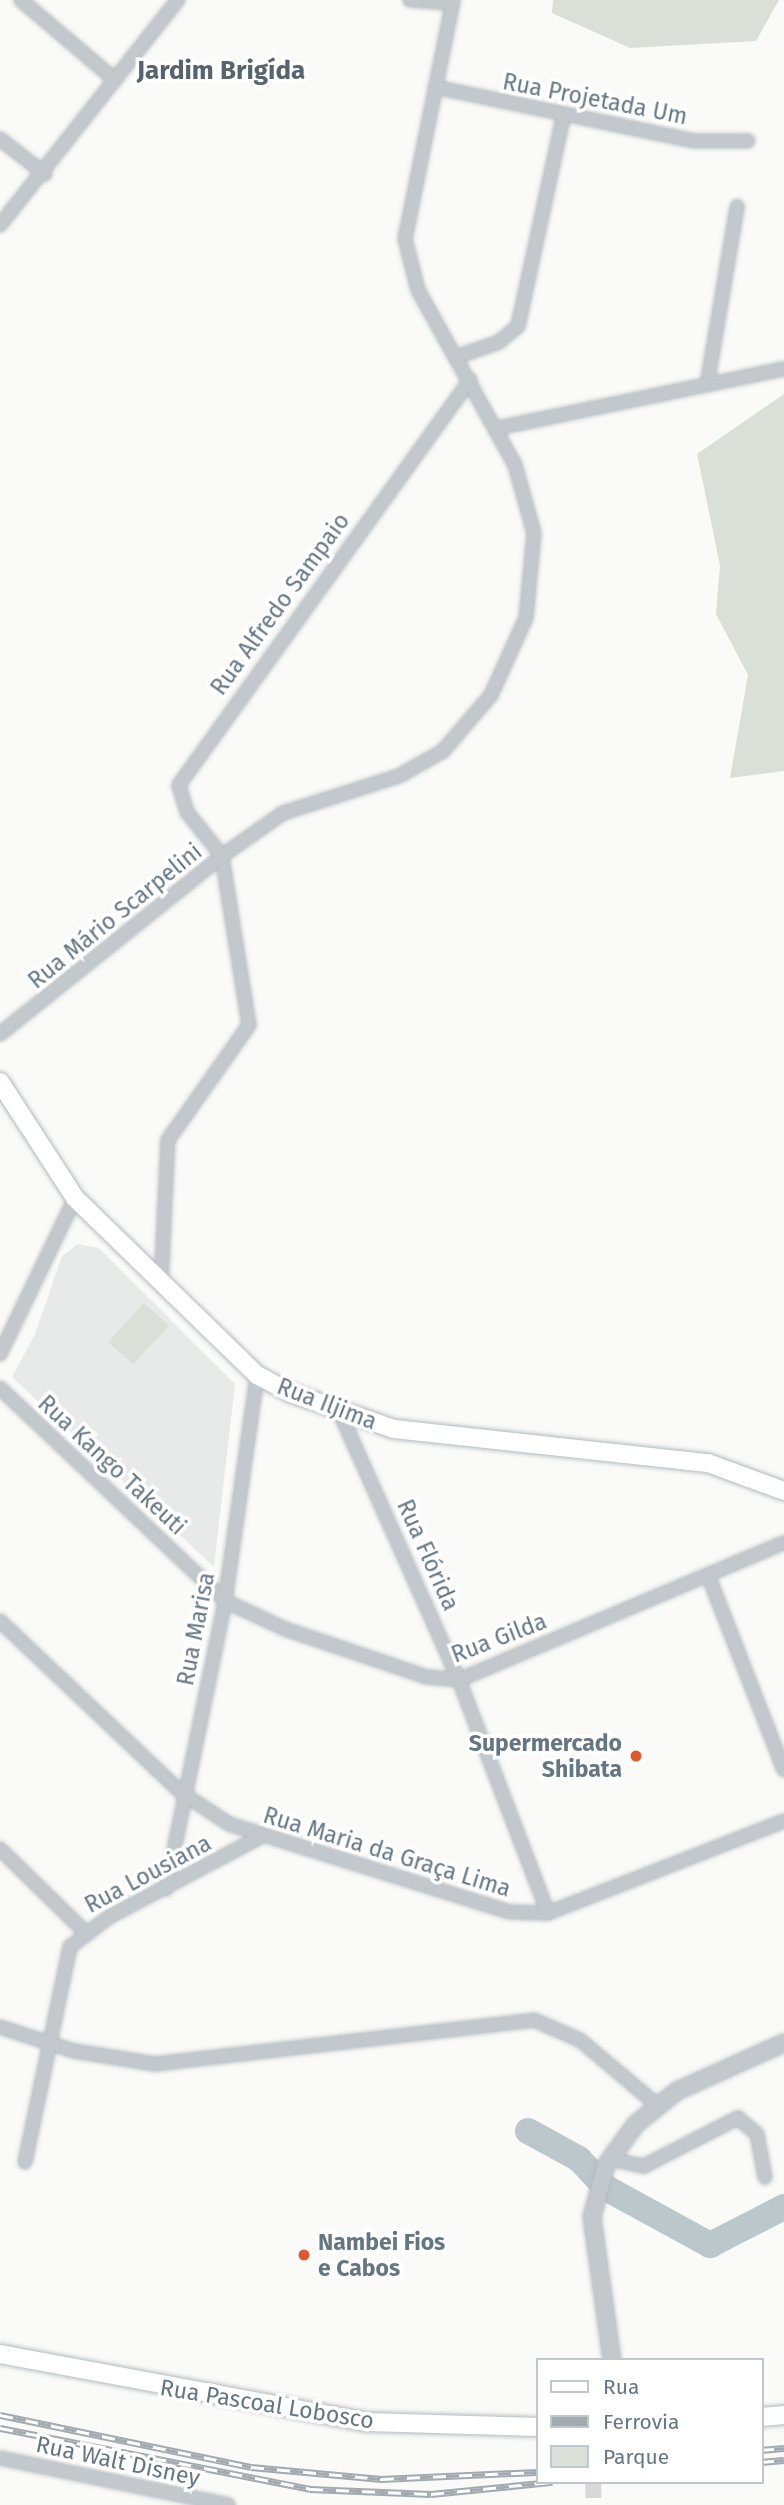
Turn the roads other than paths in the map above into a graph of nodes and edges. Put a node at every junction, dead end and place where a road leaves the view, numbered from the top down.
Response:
1 (21, 0) edge
2 (178, 0) edge
3 (410, 0) edge
4 (453, 2) edge
5 (115, 80) junction
6 (435, 87) junction
7 (562, 117) junction
8 (0, 139) edge
9 (748, 141) dead end
10 (45, 174) junction
11 (737, 207) dead end
12 (0, 225) edge
13 (456, 357) junction
14 (784, 369) edge
15 (470, 380) junction
16 (707, 385) junction
17 (498, 428) junction
18 (222, 856) junction
19 (0, 1034) edge
20 (0, 1082) edge
21 (75, 1198) junction
22 (161, 1286) junction
23 (0, 1354) edge
24 (257, 1375) junction
25 (0, 1388) edge
26 (340, 1413) junction
27 (784, 1491) edge
28 (784, 1544) edge
29 (708, 1575) junction
30 (225, 1601) junction
31 (0, 1621) edge
32 (459, 1680) junction
33 (784, 1770) edge
34 (182, 1793) junction
35 (784, 1821) edge
36 (258, 1838) junction
37 (0, 1849) edge
38 (166, 1889) junction
39 (548, 1913) junction
40 (85, 1932) junction
41 (0, 2027) edge
42 (784, 2043) edge
43 (45, 2044) junction
44 (657, 2105) junction
45 (25, 2162) dead end
46 (608, 2162) junction
47 (765, 2177) dead end
48 (0, 2354) edge
49 (612, 2358) edge
50 (784, 2415) edge
51 (763, 2417) edge
52 (536, 2427) edge
53 (0, 2458) edge
54 (228, 2505) edge

1 - 5 street
2 - 5 street
3 - 4 street
4 - 6 street, Rua Mário Scarpelini
5 - 10 street
6 - 7 street, Rua Projetada Um
6 - 13 street, Rua Mário Scarpelini
7 - 9 street, Rua Projetada Um
7 - 13 street
8 - 10 street
10 - 12 street
11 - 16 street
13 - 15 street, Rua Mário Scarpelini
14 - 16 street
15 - 17 street, Rua Mário Scarpelini
15 - 18 street, Rua Alfredo Sampaio
16 - 17 street
17 - 18 street, Rua Mário Scarpelini
18 - 19 street, Rua Mário Scarpelini
18 - 22 street
20 - 21 main road, Rua Iljima
21 - 22 main road, Rua Iljima
21 - 23 street
22 - 24 main road, Rua Iljima
24 - 26 main road, Rua Iljima
24 - 30 street, Rua Marisa
25 - 30 street, Rua Kango Takeuti
26 - 27 main road, Rua Iljima
26 - 32 street, Rua Flórida
28 - 29 street, Rua Gilda
29 - 32 street, Rua Gilda
29 - 33 street
30 - 32 street, Rua Gilda
30 - 34 street, Rua Marisa
31 - 34 street, Rua Maria da Graça Lima
32 - 39 street, Rua Flórida
34 - 36 street, Rua Maria da Graça Lima
34 - 38 street, Rua Marisa
35 - 39 street, Rua Maria da Graça Lima
36 - 38 street, Rua Lousiana
36 - 39 street, Rua Maria da Graça Lima
37 - 40 street
38 - 40 street, Rua Lousiana
40 - 43 street, Rua Lousiana
41 - 43 street
42 - 44 street
43 - 44 street
43 - 45 street, Rua Lousiana
44 - 46 street
46 - 47 street
46 - 49 street
48 - 52 main road, Rua Pascoal Lobosco
50 - 51 main road
53 - 54 street, Rua Walt Disney

